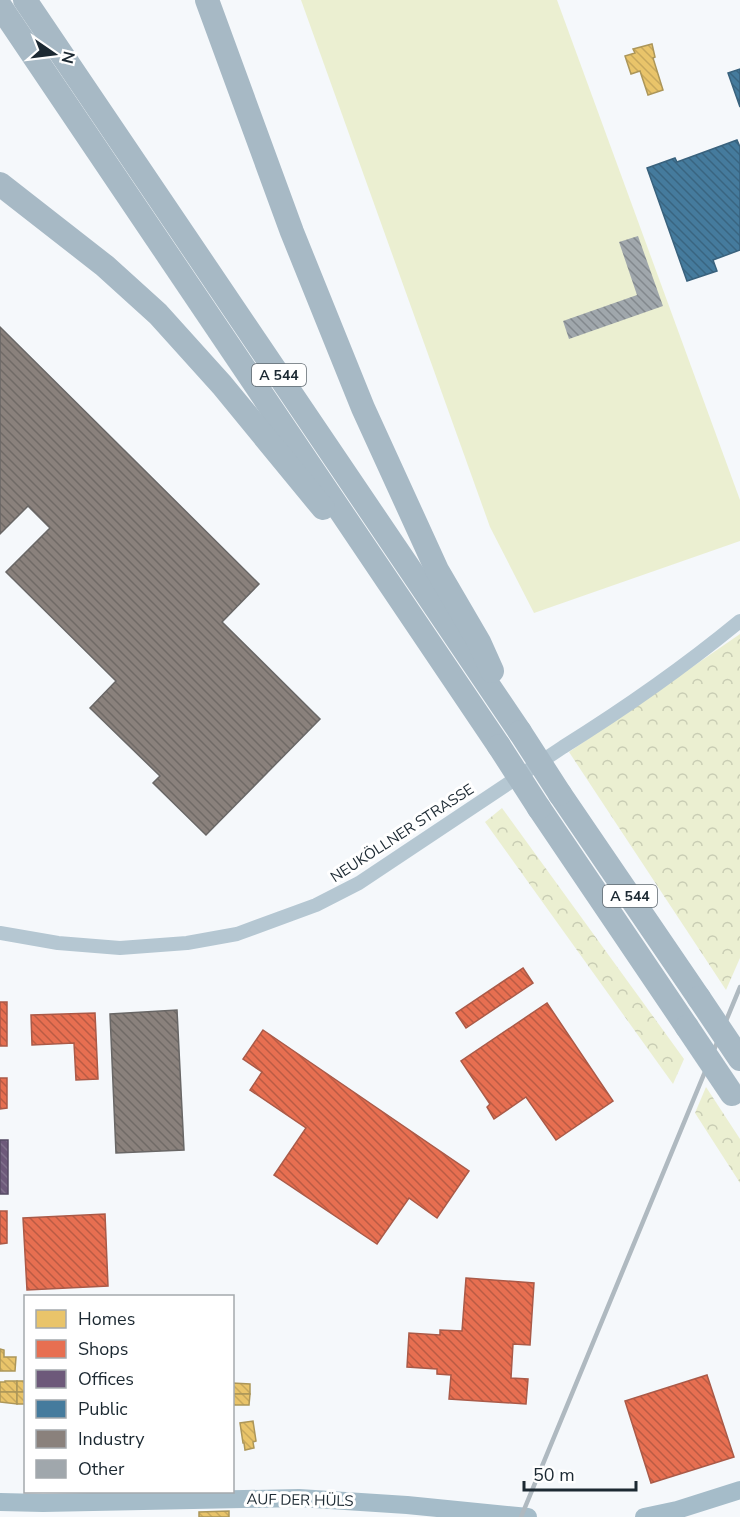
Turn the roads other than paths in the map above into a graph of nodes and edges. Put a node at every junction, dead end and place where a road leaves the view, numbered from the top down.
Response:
1 (211, 5) edge
2 (0, 6) edge
3 (32, 9) edge
4 (0, 184) edge
5 (380, 569) junction
6 (740, 621) edge
7 (520, 732) junction
8 (0, 933) edge
9 (740, 1059) edge
10 (736, 1100) edge
11 (740, 1490) edge
12 (0, 1502) edge
13 (528, 1517) edge
14 (644, 1517) edge

1 - 7 highway
2 - 5 highway, A 544
3 - 7 highway, A 544
4 - 5 highway
5 - 10 highway, A 544, bridge
6 - 8 street, NEUKÖLLNER STRASSE
7 - 9 highway, A 544, bridge
11 - 14 street
12 - 13 street, AUF DER HÜLS

